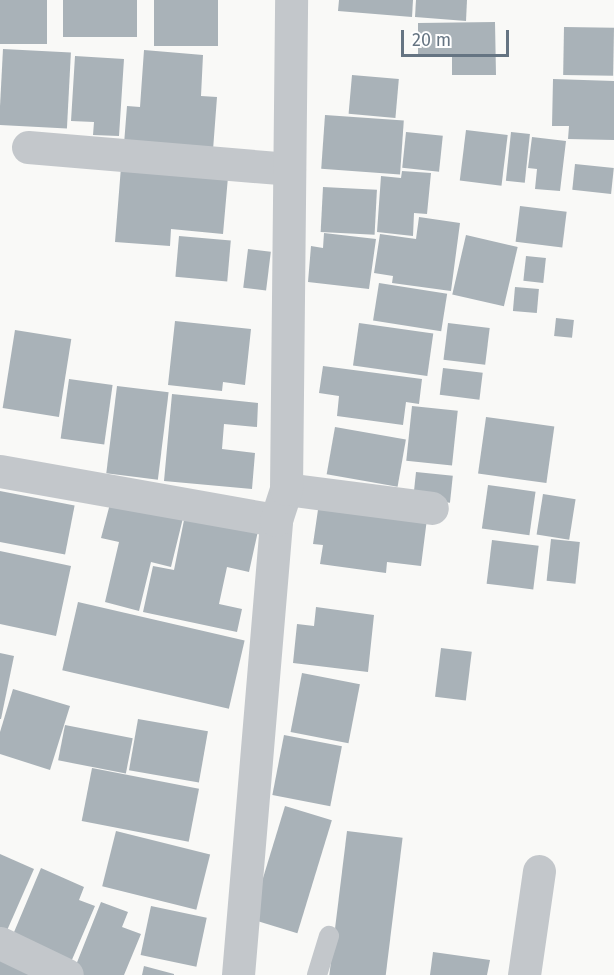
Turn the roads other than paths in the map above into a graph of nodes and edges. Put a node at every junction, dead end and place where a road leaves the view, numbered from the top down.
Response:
1 (291, 0) edge
2 (28, 147) dead end
3 (289, 169) junction
4 (0, 471) edge
5 (286, 489) junction
6 (432, 508) dead end
7 (276, 520) junction
8 (539, 871) dead end
9 (329, 936) dead end
10 (0, 943) edge
11 (67, 975) edge
12 (238, 975) edge
13 (317, 975) edge
14 (524, 975) edge

1 - 3 street
2 - 3 street
3 - 5 street
4 - 7 street
5 - 6 street
5 - 7 street
7 - 12 street
8 - 14 street
9 - 13 lane
10 - 11 street

